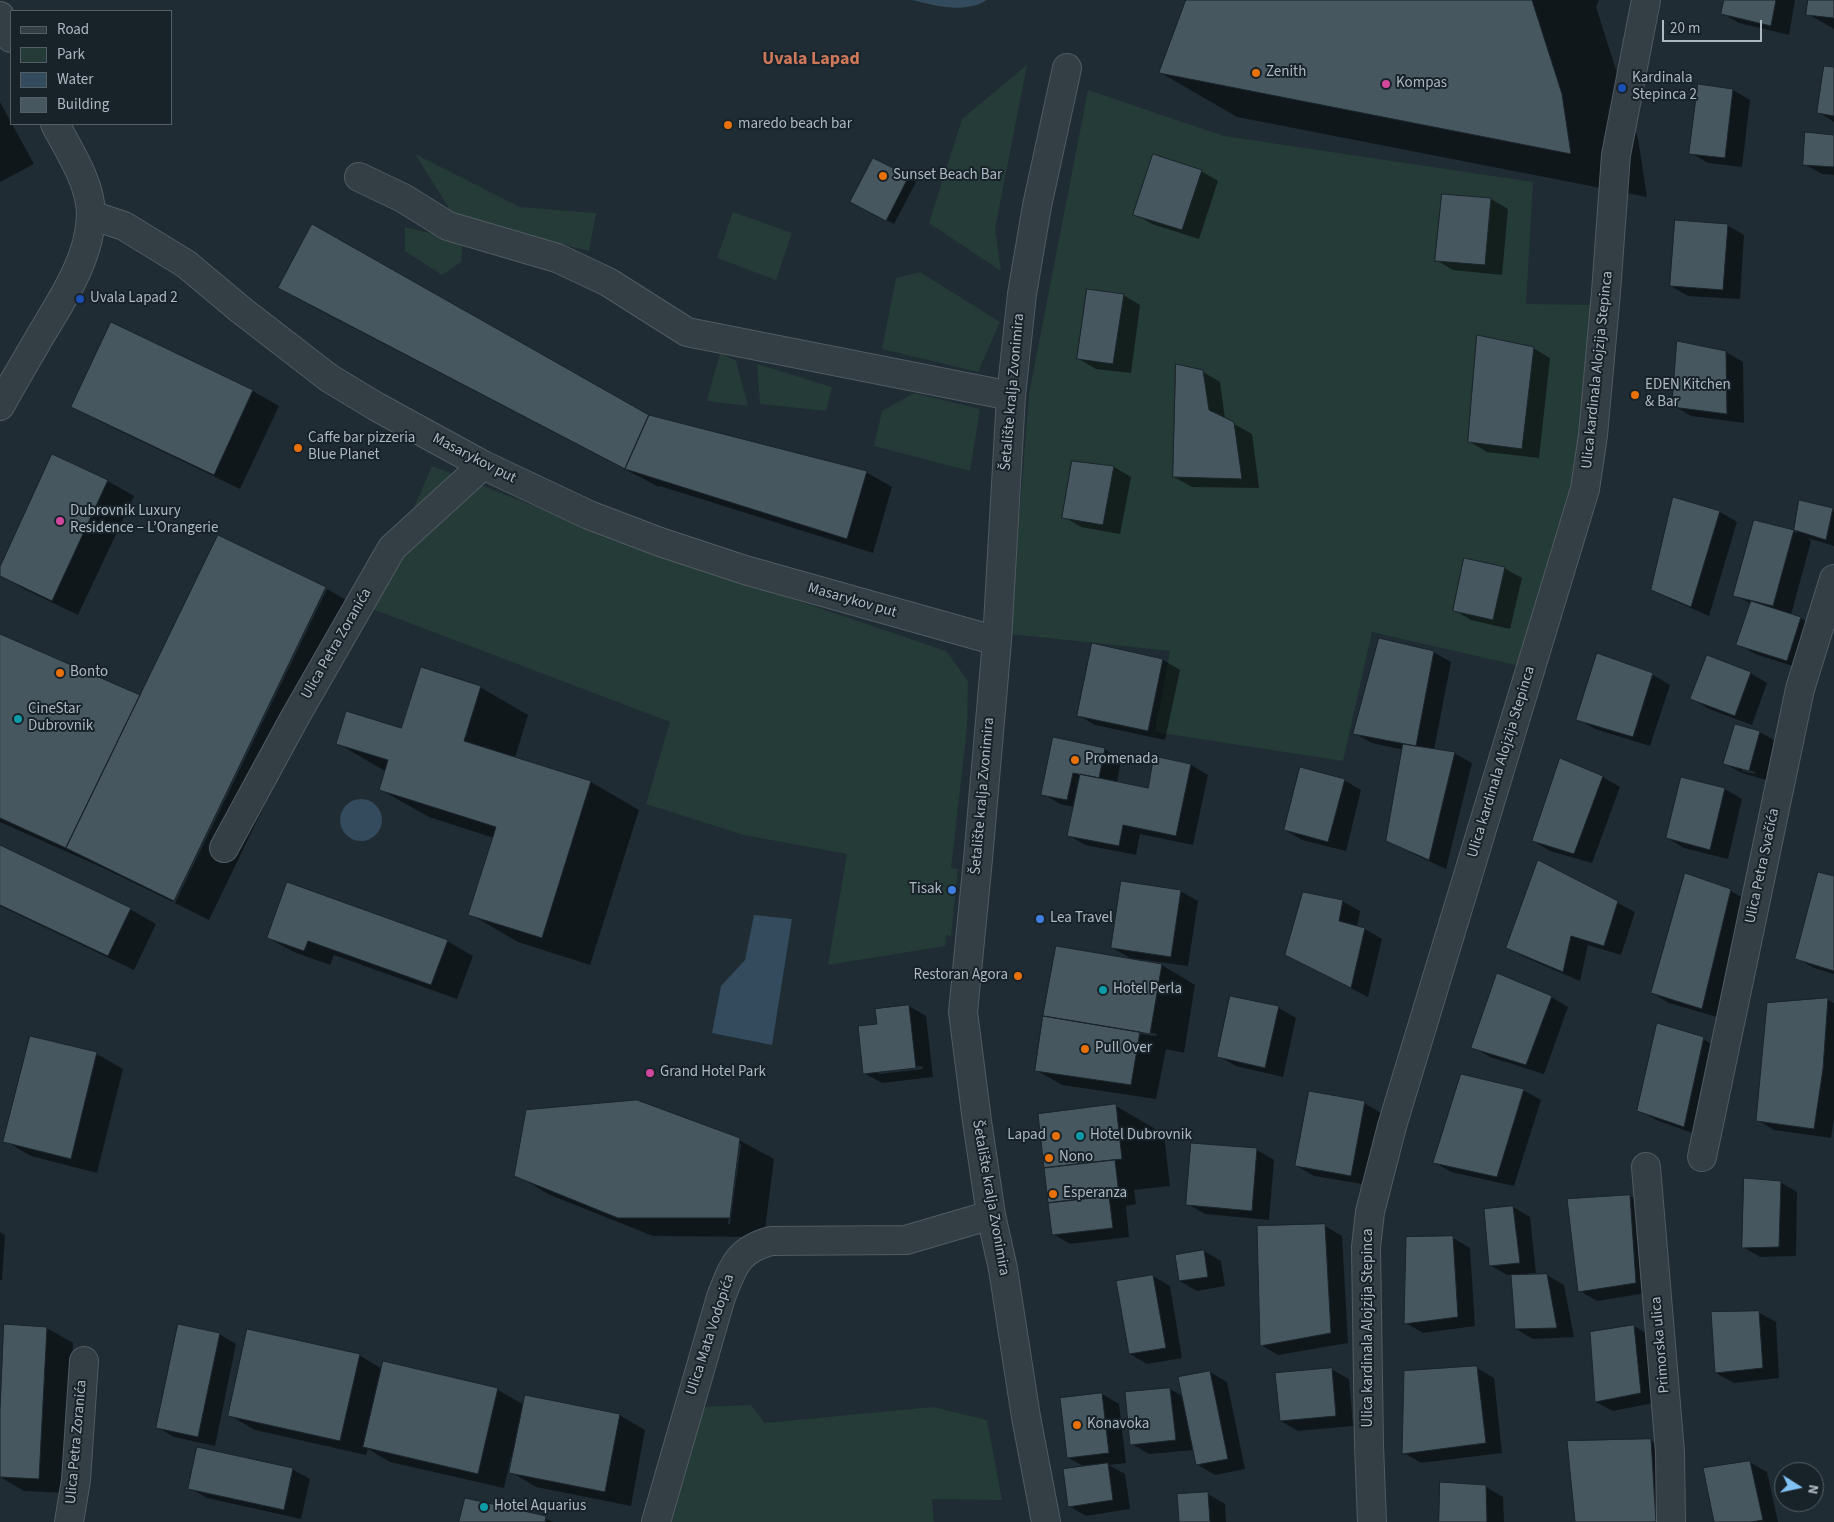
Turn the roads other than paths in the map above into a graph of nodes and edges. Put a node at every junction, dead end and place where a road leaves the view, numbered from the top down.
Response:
1 (1646, 0) edge
2 (0, 16) edge
3 (10, 36) edge
4 (1067, 68) dead end
5 (56, 125) edge
6 (359, 177) dead end
7 (91, 215) junction
8 (1011, 396) junction
9 (0, 406) edge
10 (483, 465) junction
11 (1834, 579) edge
12 (997, 641) junction
13 (224, 848) dead end
14 (1702, 1157) dead end
15 (1646, 1167) dead end
16 (991, 1215) junction
17 (84, 1361) dead end
18 (69, 1522) edge
19 (656, 1522) edge
20 (1046, 1522) edge
21 (1372, 1522) edge
22 (1671, 1522) edge

1 - 21 street, Ulica kardinala Alojzija Stepinca
2 - 3 street
4 - 8 street, Šetalište kralja Zvonimira
5 - 7 street
6 - 8 street
7 - 9 street
7 - 10 street, Masarykov put
8 - 12 street, Šetalište kralja Zvonimira
10 - 12 street, Masarykov put
10 - 13 street, Ulica Petra Zoranića
11 - 14 street, Ulica Petra Svačića
12 - 16 street, Šetalište kralja Zvonimira
15 - 22 street, Primorska ulica
16 - 19 street, Ulica Mata Vodopića
16 - 20 street, Šetalište kralja Zvonimira
17 - 18 street, Ulica Petra Zoranića

